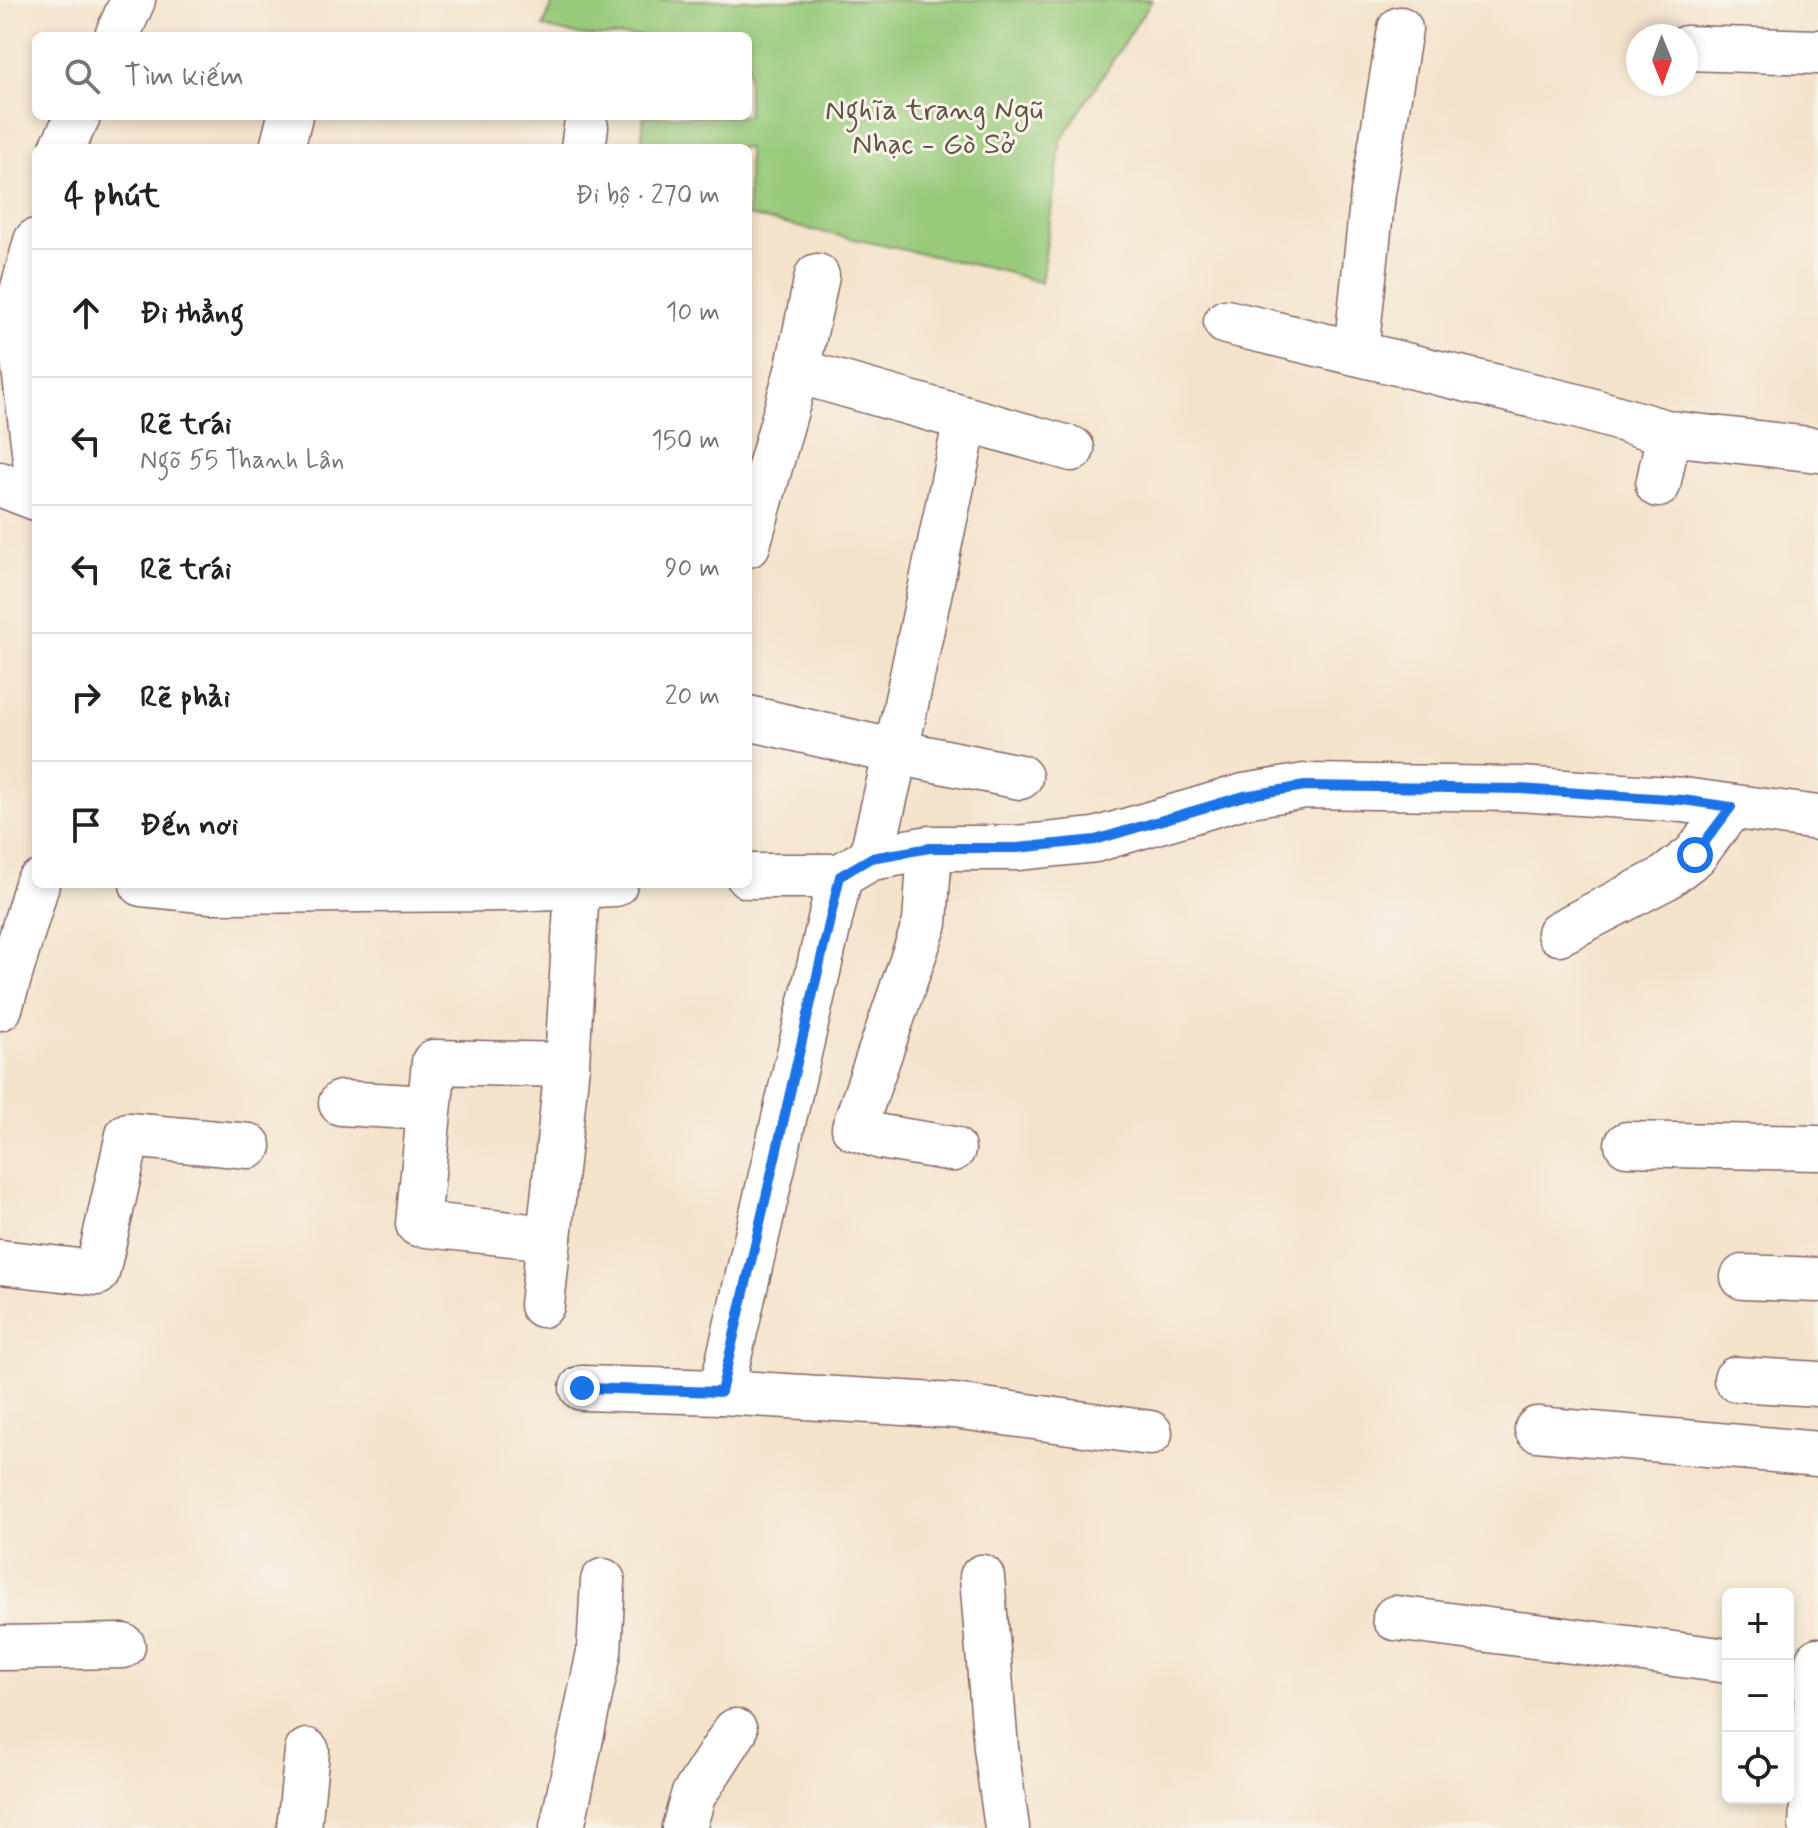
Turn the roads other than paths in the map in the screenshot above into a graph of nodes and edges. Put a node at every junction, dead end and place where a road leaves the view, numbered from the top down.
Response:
1 (133, 0) edge
2 (1400, 29) dead end
3 (119, 32) edge
4 (1698, 48) edge
5 (1818, 52) edge
6 (76, 120) edge
7 (289, 120) edge
8 (64, 144) edge
9 (283, 144) edge
10 (32, 256) edge
11 (817, 276) dead end
12 (1226, 322) dead end
13 (20, 344) edge
14 (1356, 352) junction
15 (797, 371) junction
16 (966, 419) junction
17 (1669, 433) junction
18 (32, 436) edge
19 (1072, 449) dead end
20 (1818, 450) edge
21 (0, 484) edge
22 (1658, 485) dead end
23 (32, 496) edge
24 (752, 531) edge
25 (752, 719) edge
26 (896, 752) junction
27 (1020, 777) dead end
28 (1731, 807) junction
29 (1818, 818) edge
30 (930, 848) junction
31 (855, 867) junction
32 (752, 876) edge
33 (36, 888) edge
34 (181, 888) edge
35 (360, 888) edge
36 (596, 888) edge
37 (1559, 933) dead end
38 (0, 1008) edge
39 (567, 1065) junction
40 (341, 1103) dead end
41 (429, 1108) junction
42 (1627, 1144) dead end
43 (249, 1146) dead end
44 (1818, 1148) edge
45 (953, 1149) dead end
46 (549, 1238) junction
47 (0, 1262) edge
48 (1743, 1277) dead end
49 (1818, 1280) edge
50 (542, 1305) dead end
51 (1736, 1379) dead end
52 (1818, 1384) edge
53 (582, 1388) dead end
54 (721, 1392) junction
55 (1537, 1429) dead end
56 (1150, 1433) dead end
57 (1818, 1454) edge
58 (982, 1577) dead end
59 (603, 1581) dead end
60 (1395, 1618) dead end
61 (123, 1646) dead end
62 (0, 1648) edge
63 (1722, 1660) edge
64 (1818, 1660) edge
65 (1794, 1670) edge
66 (1817, 1673) edge
67 (735, 1731) dead end
68 (307, 1751) dead end
69 (1813, 1823) edge
70 (299, 1828) edge
71 (562, 1828) edge
72 (684, 1828) edge
73 (1007, 1828) edge

1 - 3 street
2 - 14 street
4 - 5 street
6 - 8 street
7 - 9 street
10 - 13 street
11 - 15 street
12 - 14 street
13 - 18 street
14 - 17 street
15 - 16 street
15 - 24 street
16 - 19 street
16 - 26 street
17 - 20 street
17 - 22 street
21 - 23 street
25 - 26 street
26 - 27 street
26 - 31 street
28 - 29 street
28 - 30 street
28 - 37 street
30 - 31 street
30 - 45 street
31 - 32 street
31 - 54 street
33 - 38 street
34 - 35 street
36 - 39 street
39 - 41 street
39 - 46 street
40 - 41 street
41 - 46 street
42 - 44 street
43 - 47 street
46 - 50 street
48 - 49 street
51 - 52 street
53 - 54 street
54 - 56 street
55 - 57 street
58 - 73 street
59 - 71 street
60 - 63 street
61 - 62 street
64 - 66 street
65 - 66 street
66 - 69 street
67 - 72 street
68 - 70 street

